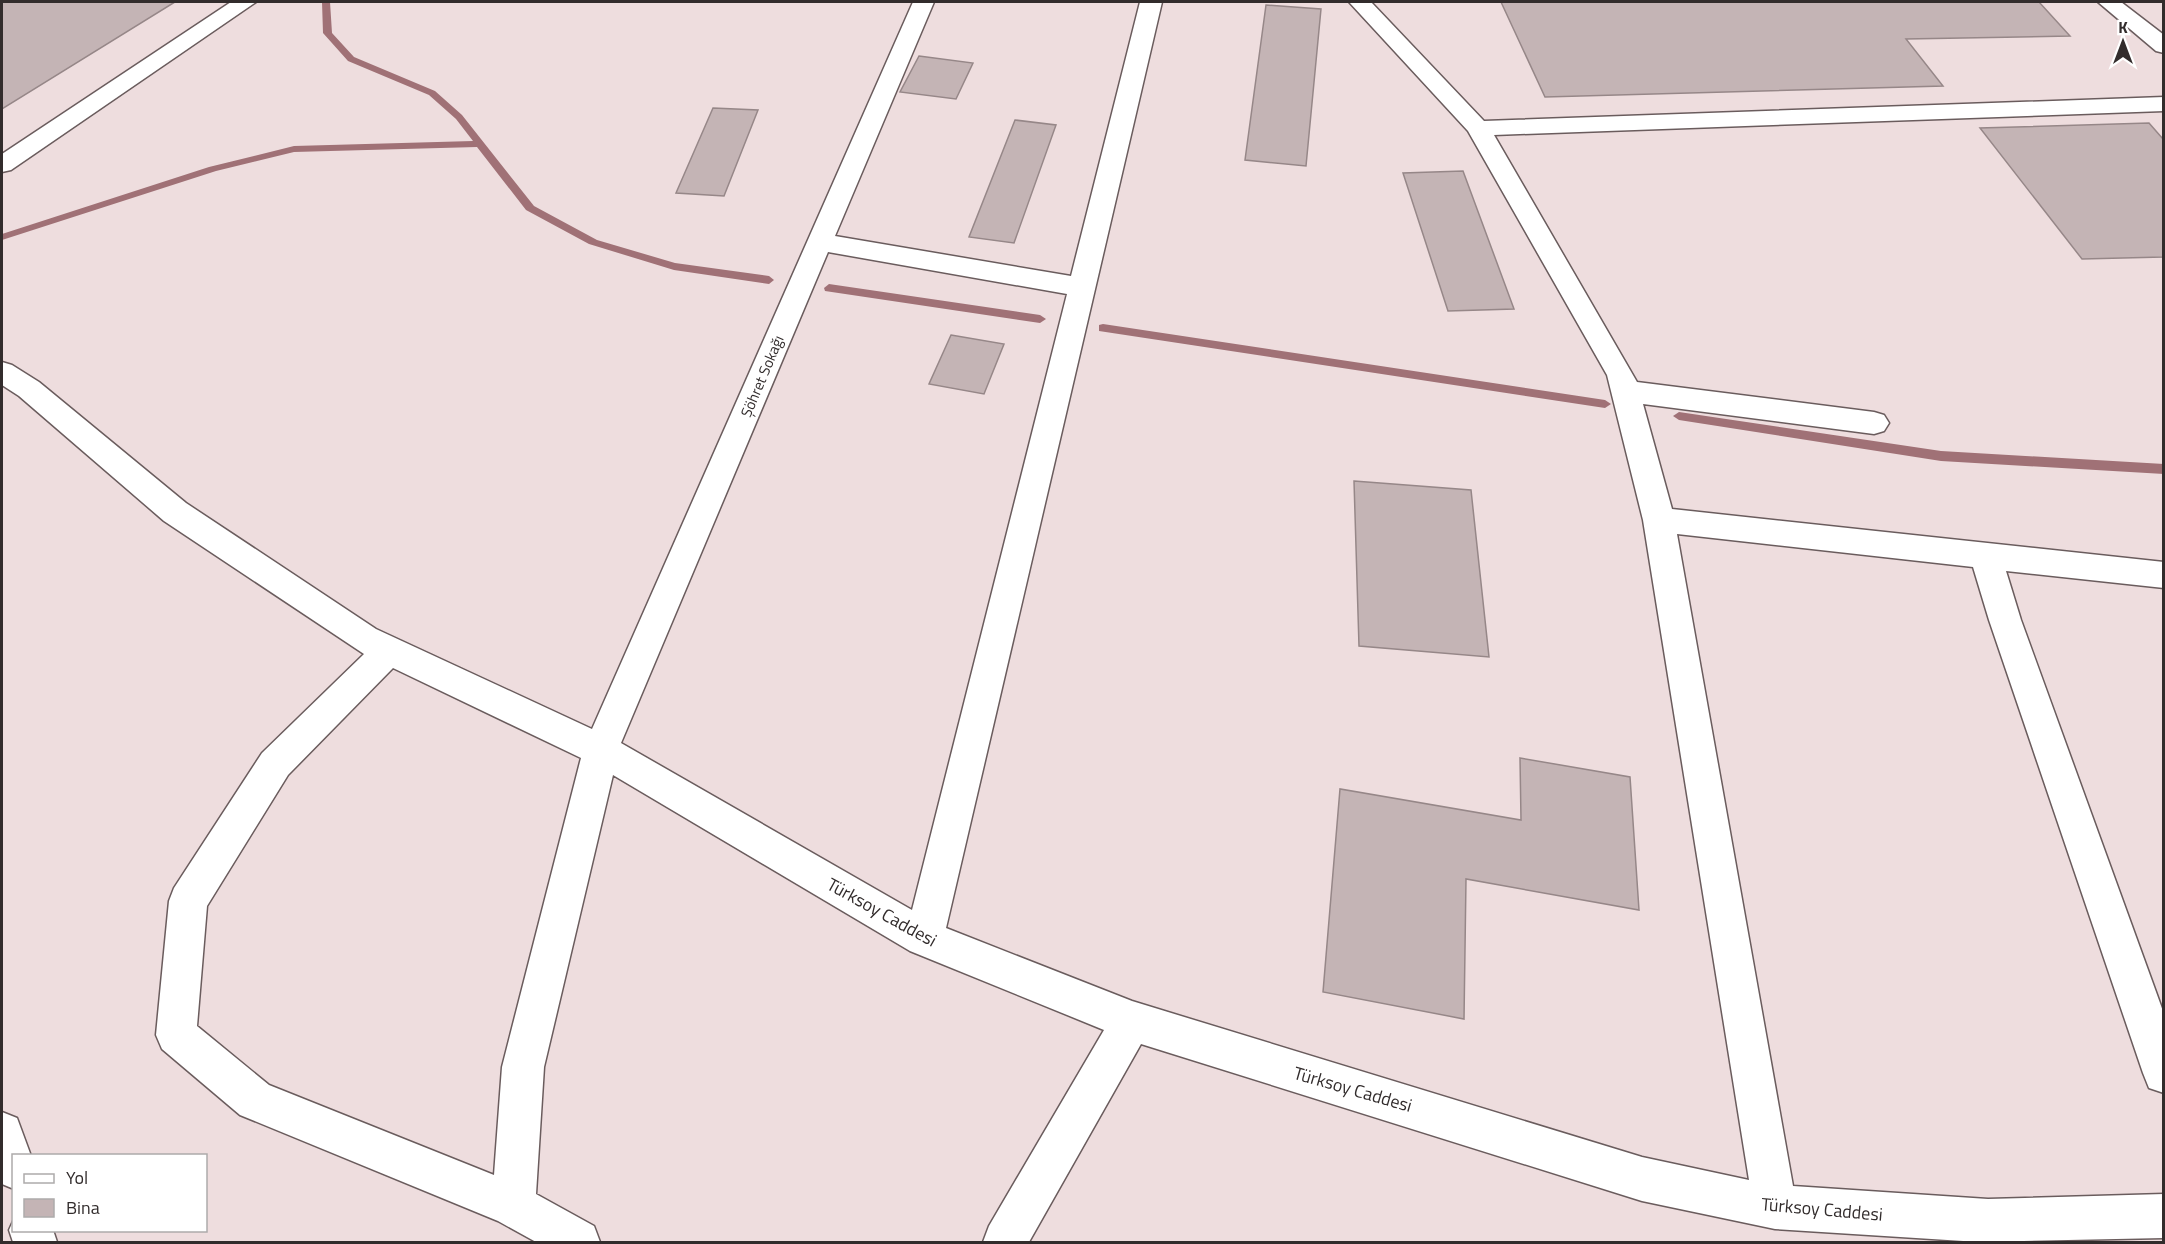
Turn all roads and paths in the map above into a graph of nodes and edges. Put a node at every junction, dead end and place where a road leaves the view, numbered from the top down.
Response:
1 (245, 2) edge
2 (923, 2) edge
3 (1151, 2) edge
4 (1360, 2) edge
5 (2108, 2) edge
6 (2163, 46) edge
7 (2163, 104) edge
8 (1478, 128) junction
9 (2, 165) edge
10 (819, 242) junction
11 (1080, 287) junction
12 (2, 372) edge
13 (1625, 391) junction
14 (1874, 423) dead end
15 (1659, 520) junction
16 (1986, 556) junction
17 (2163, 575) edge
18 (389, 651) junction
19 (601, 750) junction
20 (924, 938) junction
21 (1132, 1021) junction
22 (2163, 1073) edge
23 (2, 1133) edge
24 (12, 1162) edge
25 (513, 1205) junction
26 (1775, 1207) junction
27 (2163, 1216) edge
28 (578, 1242) edge
29 (1005, 1242) edge

1 - 9 street
2 - 10 street, Şöhret Sokağı
3 - 11 street
4 - 8 street
5 - 6 street
7 - 8 street
8 - 13 street
10 - 11 street
10 - 19 street, Şöhret Sokağı
11 - 20 street
12 - 18 street, Türksoy Caddesi
13 - 14 street
13 - 15 street
15 - 16 street
15 - 26 street
16 - 17 street
16 - 22 street
18 - 19 street, Türksoy Caddesi
18 - 25 street
19 - 20 street, Türksoy Caddesi
19 - 25 street, Şöhret Sokağı
20 - 21 street, Türksoy Caddesi
21 - 26 street, Türksoy Caddesi
21 - 29 street
23 - 24 street
25 - 28 street
26 - 27 street, Türksoy Caddesi

